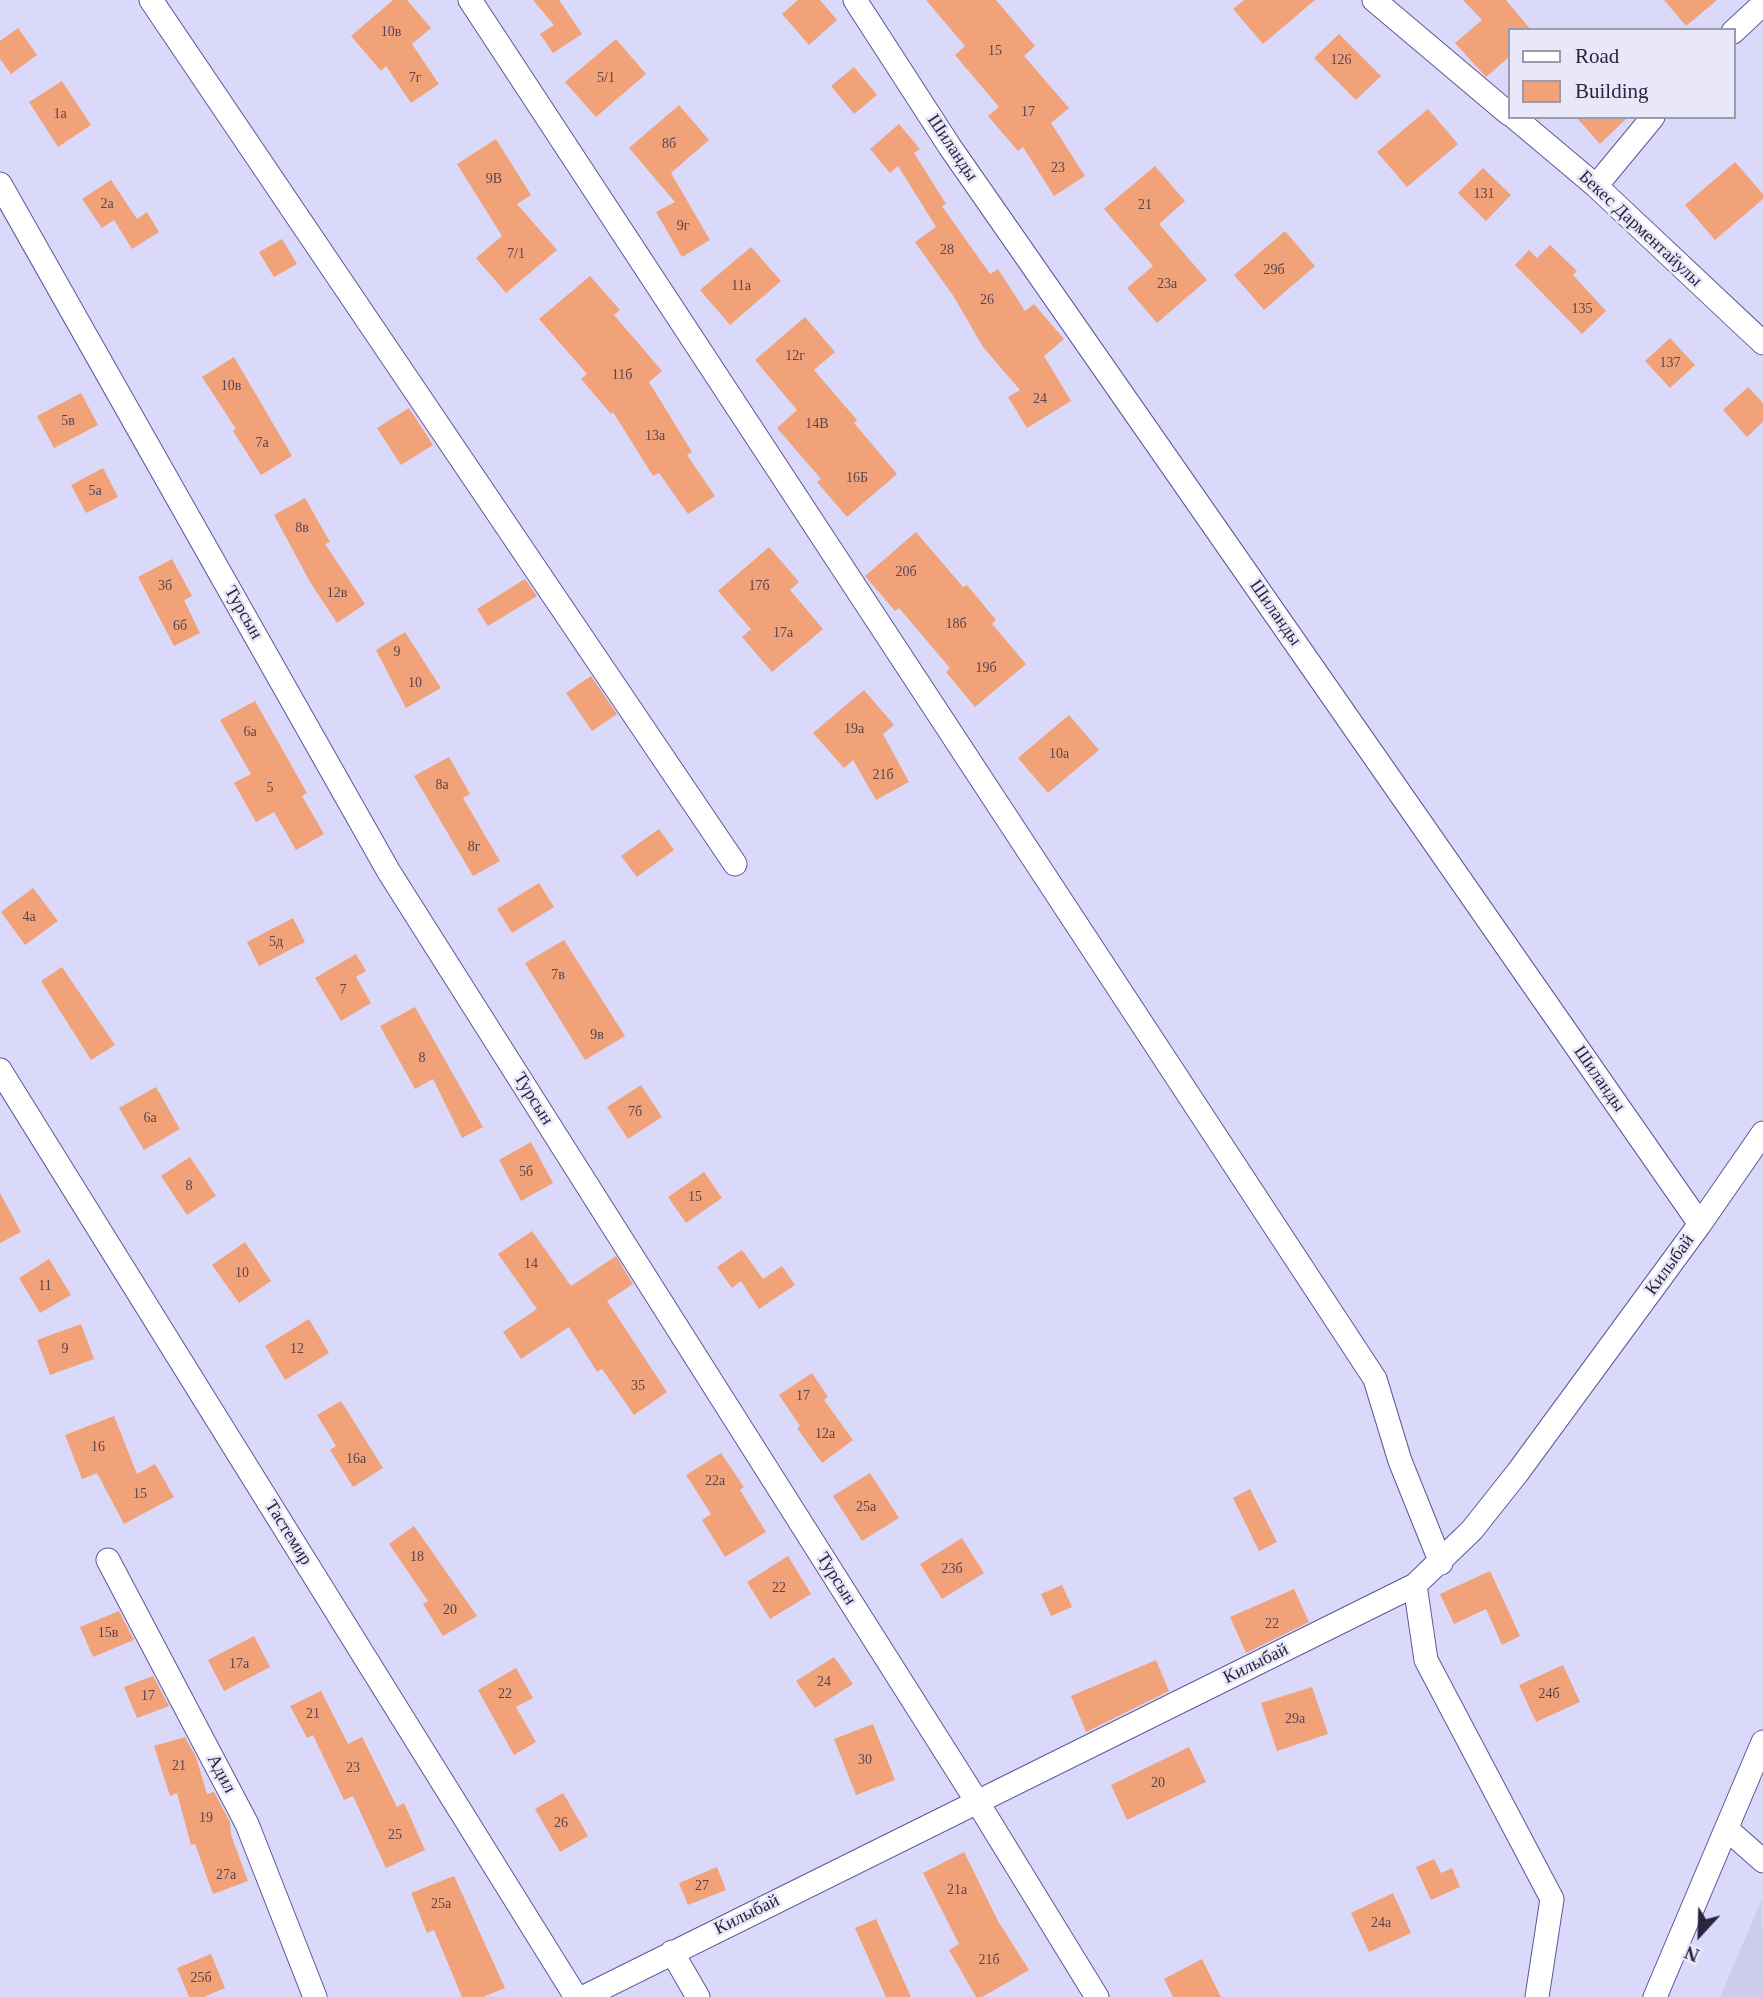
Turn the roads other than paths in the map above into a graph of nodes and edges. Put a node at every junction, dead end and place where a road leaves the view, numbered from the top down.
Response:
1 (151, 0) edge
2 (470, 0) edge
3 (855, 0) edge
4 (1374, 0) edge
5 (1763, 4) edge
6 (1735, 30) edge
7 (1508, 113) edge
8 (1516, 119) edge
9 (1651, 119) edge
10 (0, 184) edge
11 (1596, 186) junction
12 (1763, 343) edge
13 (735, 864) dead end
14 (0, 1070) edge
15 (1763, 1133) edge
16 (1700, 1224) junction
17 (108, 1560) dead end
18 (1441, 1563) junction
19 (1415, 1585) junction
20 (1763, 1742) edge
21 (978, 1802) junction
22 (1728, 1830) junction
23 (1763, 1861) edge
24 (672, 1952) junction
25 (315, 1997) edge
26 (576, 1997) edge
27 (584, 1997) edge
28 (698, 1997) edge
29 (1097, 1997) edge
30 (1537, 1997) edge
31 (1655, 1997) edge

1 - 13 street
2 - 18 street
3 - 16 street, Шиланды
4 - 7 street
5 - 6 street
8 - 11 street, Бекес Дарментайулы
9 - 11 street
10 - 21 street, Турсын
11 - 12 street, Бекес Дарментайулы
14 - 26 street, Тастемир
15 - 16 street, Килыбай
16 - 18 street, Килыбай
17 - 25 street, Адил
18 - 19 street, Килыбай
19 - 21 street, Килыбай
19 - 30 street
20 - 22 street
21 - 24 street, Килыбай
21 - 29 street, Турсын
22 - 23 street
22 - 31 street
24 - 27 street, Килыбай
24 - 28 street

